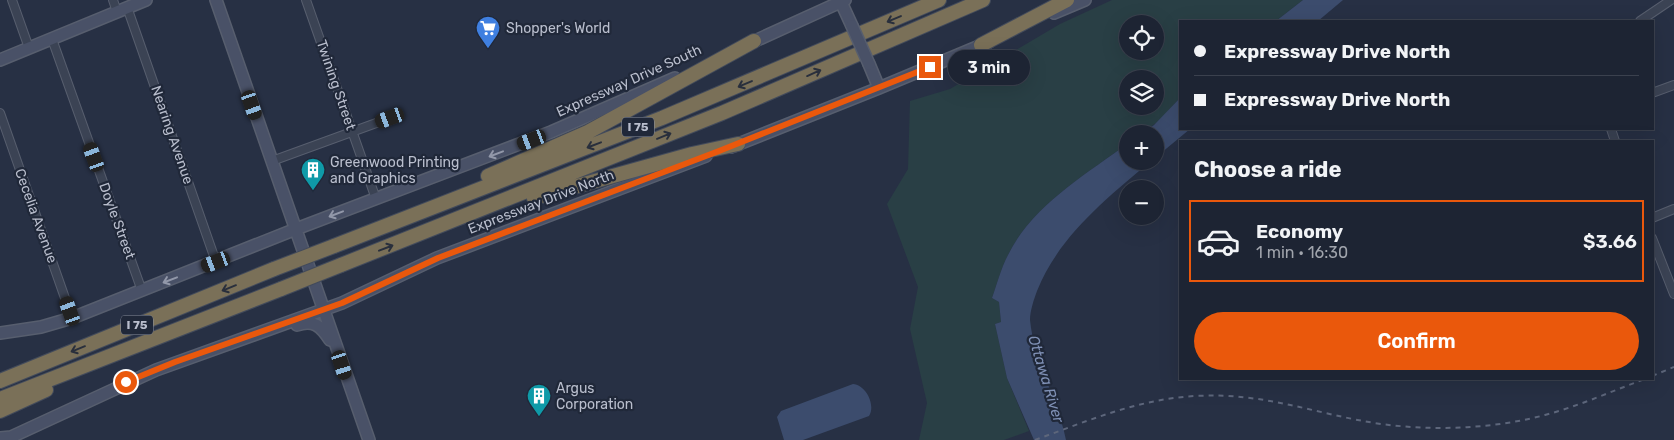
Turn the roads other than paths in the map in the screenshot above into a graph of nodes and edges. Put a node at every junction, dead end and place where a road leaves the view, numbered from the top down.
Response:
1 (12, 0) edge
2 (112, 0) edge
3 (146, 0) edge
4 (216, 0) edge
5 (306, 0) edge
6 (939, 0) edge
7 (982, 0) edge
8 (1067, 0) edge
9 (1085, 0) edge
10 (1671, 0) edge
11 (843, 1) edge
12 (122, 10) junction
13 (1641, 20) edge
14 (52, 39) junction
15 (754, 41) junction
16 (982, 45) junction
17 (29, 48) junction
18 (0, 60) edge
19 (1674, 85) edge
20 (879, 88) junction
21 (1654, 92) edge
22 (0, 113) edge
23 (390, 118) dead end
24 (353, 132) junction
25 (738, 144) junction
26 (272, 161) junction
27 (376, 199) junction
28 (1674, 209) edge
29 (1654, 217) edge
30 (457, 220) junction
31 (296, 229) junction
32 (1654, 243) edge
33 (334, 246) junction
34 (216, 262) junction
35 (142, 291) junction
36 (1674, 294) edge
37 (323, 309) junction
38 (72, 318) junction
39 (193, 324) junction
40 (0, 334) edge
41 (338, 351) junction
42 (185, 359) junction
43 (0, 380) edge
44 (0, 399) edge
45 (0, 411) edge
46 (7, 438) edge
47 (369, 440) edge

1 - 17 street
2 - 12 street, Nearing Avenue
3 - 12 main road
4 - 26 main road
5 - 24 street, Twining Street
6 -> 33 highway, I 75
30 -> 7 highway, I 75
8 - 16 highway
9 - 16 main road, Expressway Drive North
10 - 13 street
11 - 15 main road, Expressway Drive South
11 - 20 main road, bridge
12 - 14 main road
12 - 34 street, Nearing Avenue
14 - 17 main road
14 - 35 street, Doyle Street
15 -> 27 main road, Expressway Drive South
15 - 33 highway
16 - 20 main road, Expressway Drive North
17 - 18 main road
19 - 21 street
20 - 25 main road, Expressway Drive North
22 - 38 street, Cecelia Avenue
23 - 24 street
24 - 26 street
24 - 27 street, Twining Street
25 - 30 highway
25 - 37 main road, Expressway Drive North
26 - 31 main road
27 -> 31 main road, Expressway Drive South
28 - 29 street
39 -> 30 highway, I 75, bridge
31 - 34 main road, Expressway Drive South
31 - 37 main road
32 - 36 street
33 -> 43 highway, I 75, bridge
34 -> 35 main road, Expressway Drive South
35 - 38 main road, Expressway Drive South
37 - 41 main road
37 - 42 main road, Expressway Drive North
38 - 40 main road, Expressway Drive South
39 - 44 highway, I 75
39 - 45 highway
41 - 42 main road
41 - 47 main road
42 - 46 main road, Expressway Drive North

